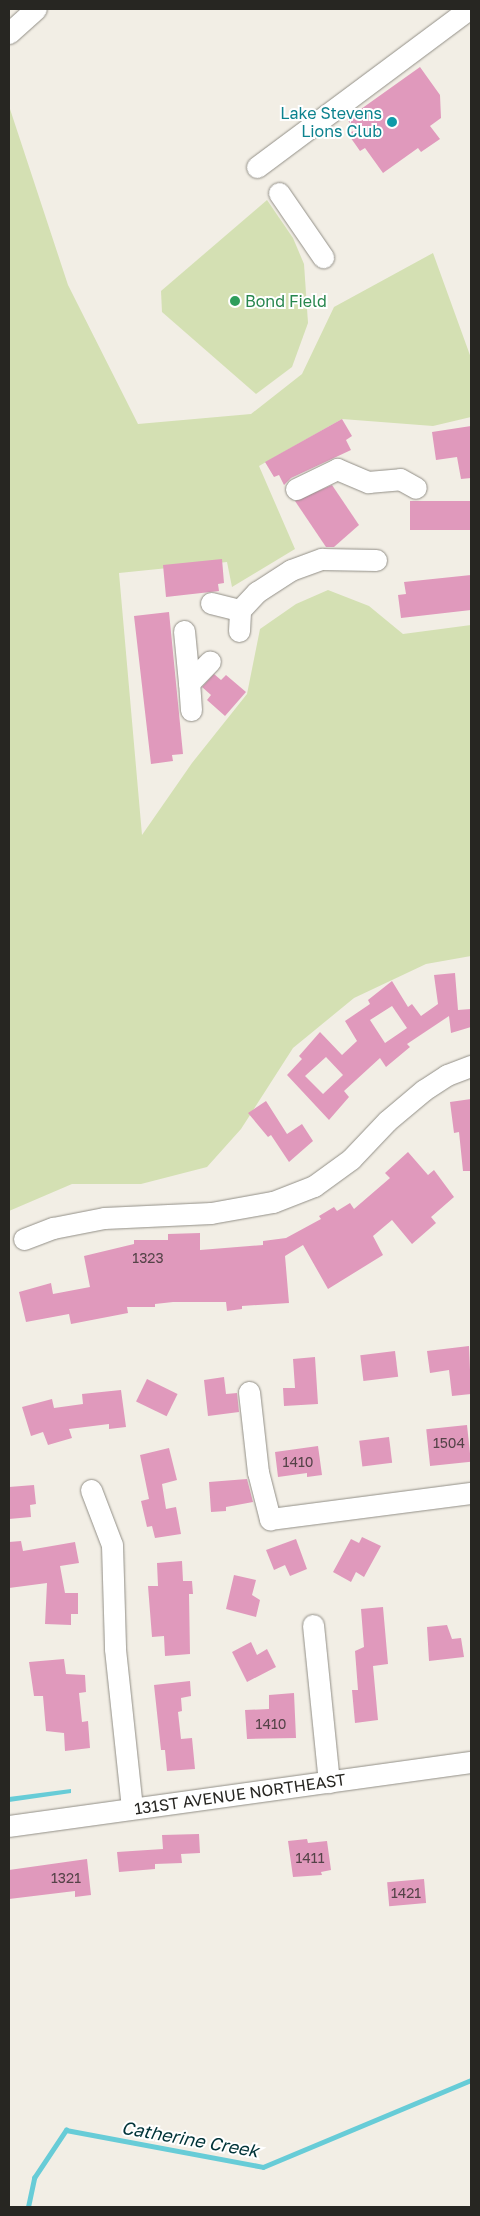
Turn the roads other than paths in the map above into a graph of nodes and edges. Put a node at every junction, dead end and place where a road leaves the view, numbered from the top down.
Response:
1 (36, 9) edge
2 (469, 9) edge
3 (14, 29) edge
4 (257, 167) dead end
5 (279, 193) dead end
6 (323, 257) dead end
7 (416, 488) dead end
8 (296, 489) dead end
9 (376, 560) dead end
10 (211, 603) dead end
11 (184, 631) dead end
12 (210, 661) dead end
13 (189, 684) junction
14 (191, 710) dead end
15 (471, 1066) edge
16 (24, 1239) dead end
17 (249, 1392) dead end
18 (91, 1490) dead end
19 (471, 1494) edge
20 (313, 1625) dead end
21 (471, 1762) edge
22 (330, 1782) junction
23 (132, 1808) junction
24 (9, 1826) edge

1 - 3 street
2 - 4 street
5 - 6 street
7 - 8 street
9 - 10 street
11 - 13 street
12 - 13 street
13 - 14 street
15 - 16 street
17 - 19 street
18 - 23 street
20 - 22 street
21 - 22 street, 131ST AVENUE NORTHEAST
22 - 23 street, 131ST AVENUE NORTHEAST
23 - 24 street, 131ST AVENUE NORTHEAST

